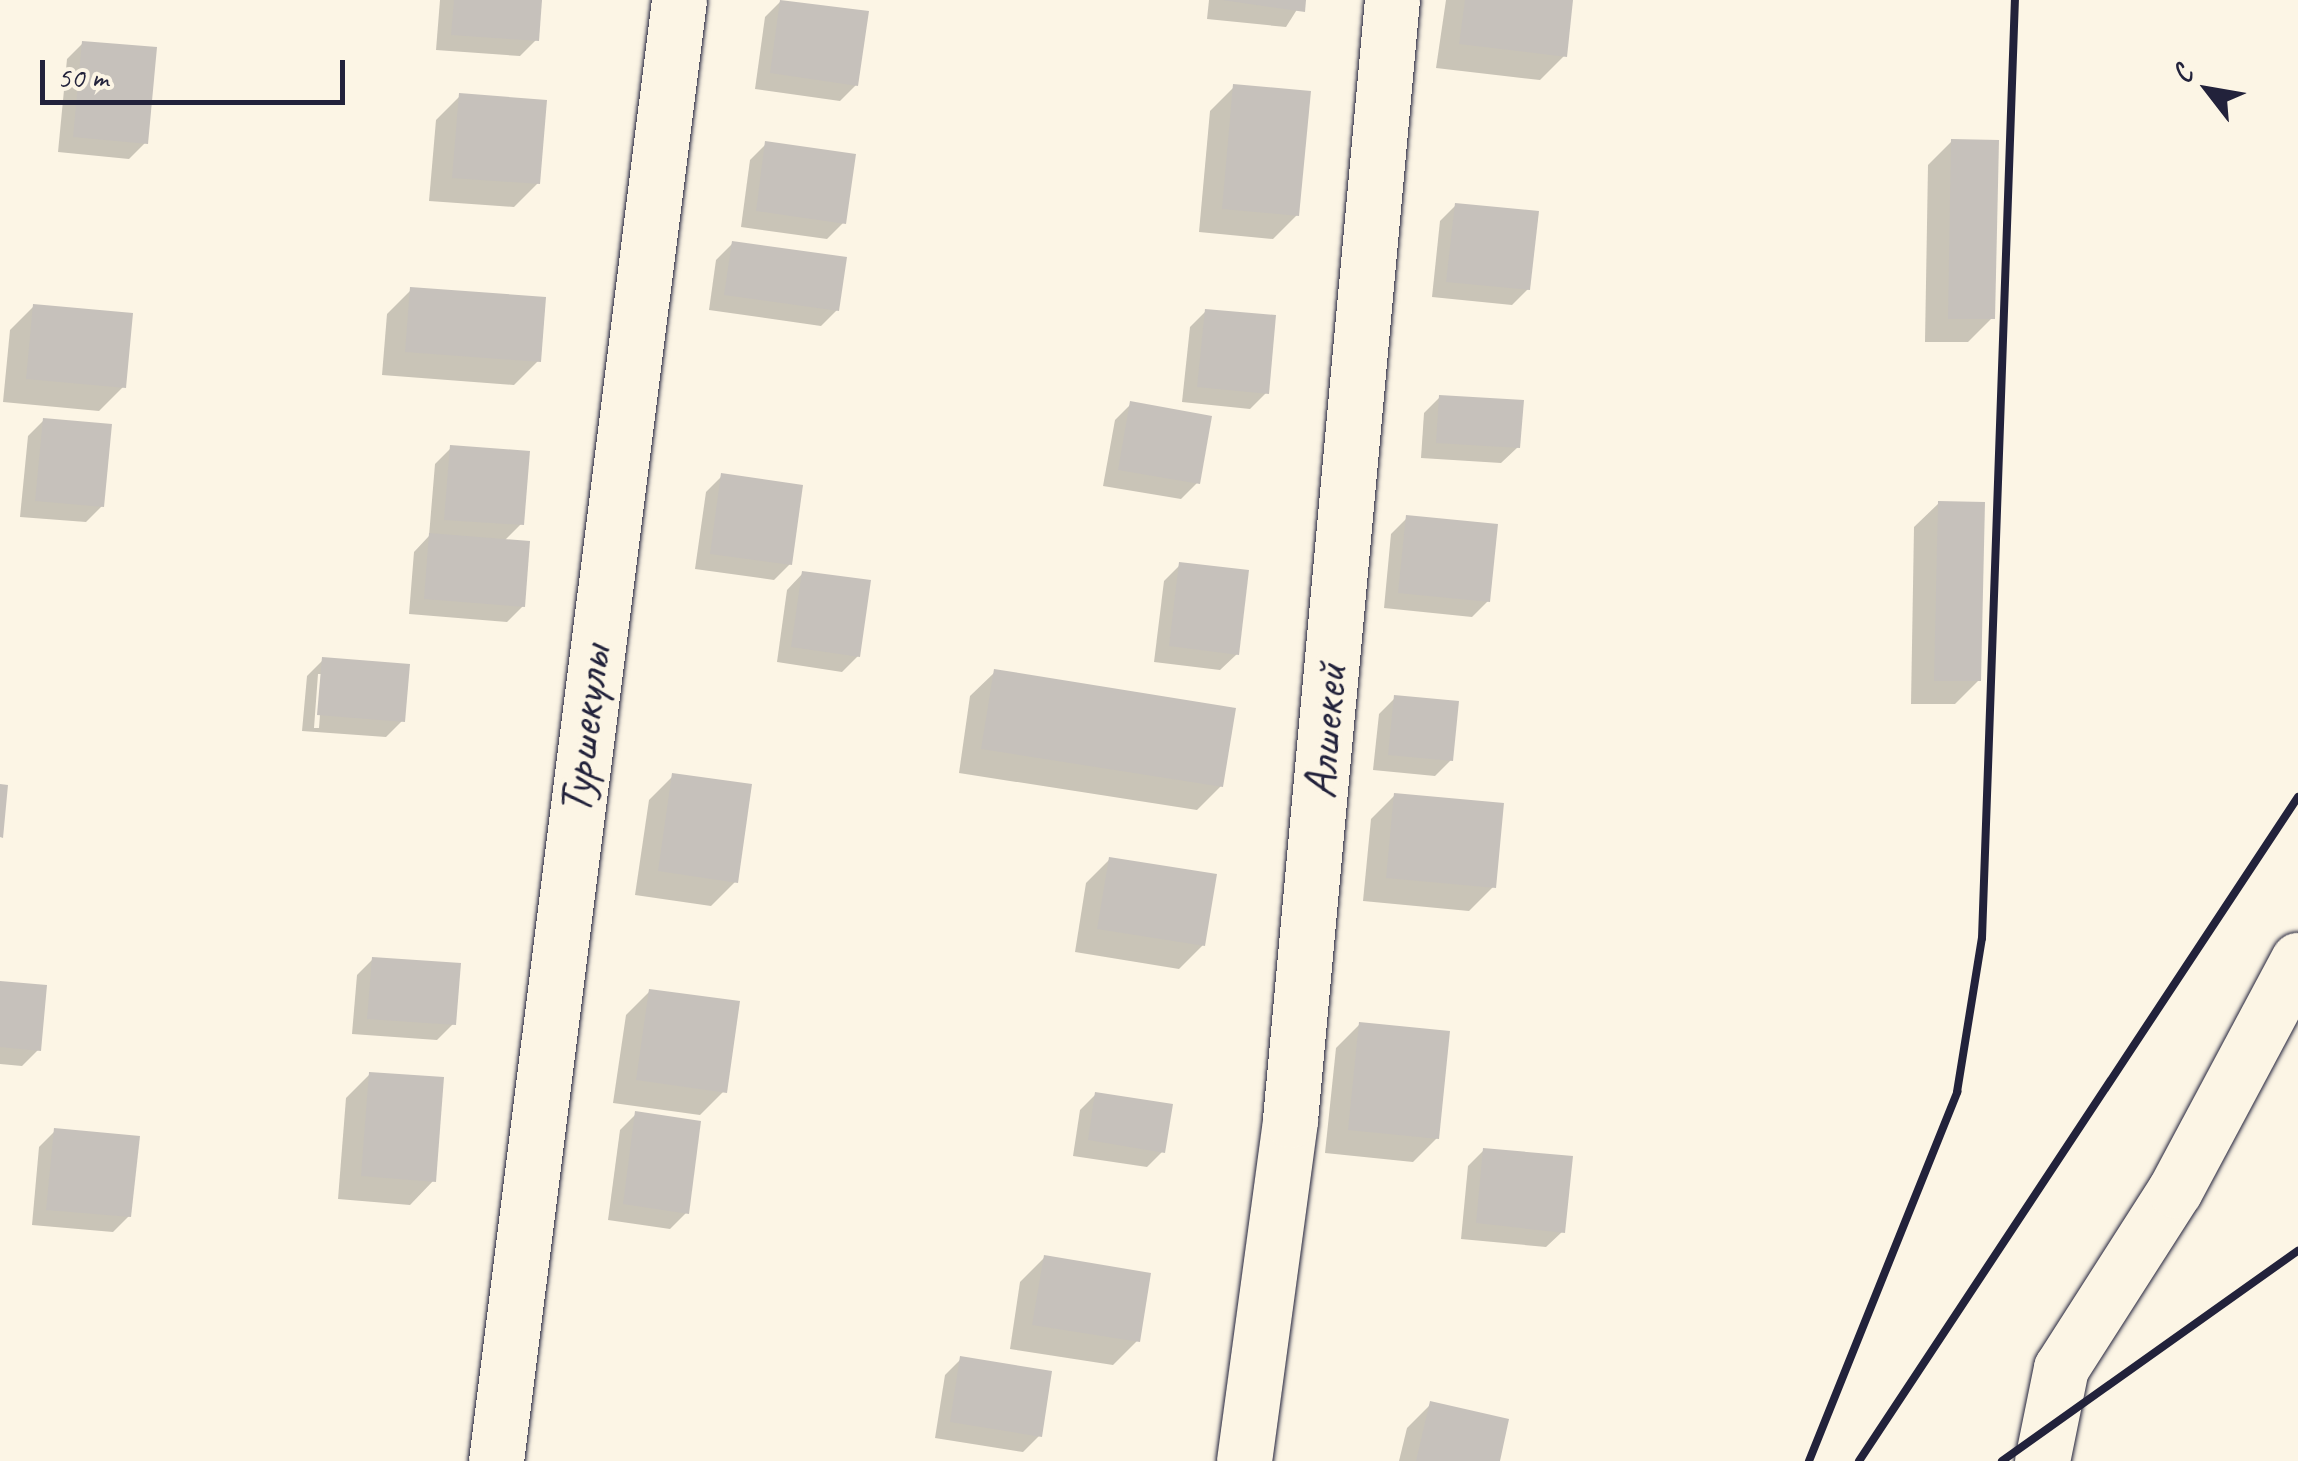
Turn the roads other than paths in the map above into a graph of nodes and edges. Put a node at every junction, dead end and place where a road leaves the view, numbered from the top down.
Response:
1 (679, 0) edge
2 (1392, 0) edge
3 (2298, 960) edge
4 (496, 1461) edge
5 (1244, 1461) edge
6 (2042, 1461) edge

1 - 4 street, Туршекулы
2 - 5 street, Алшекей
3 - 6 street

